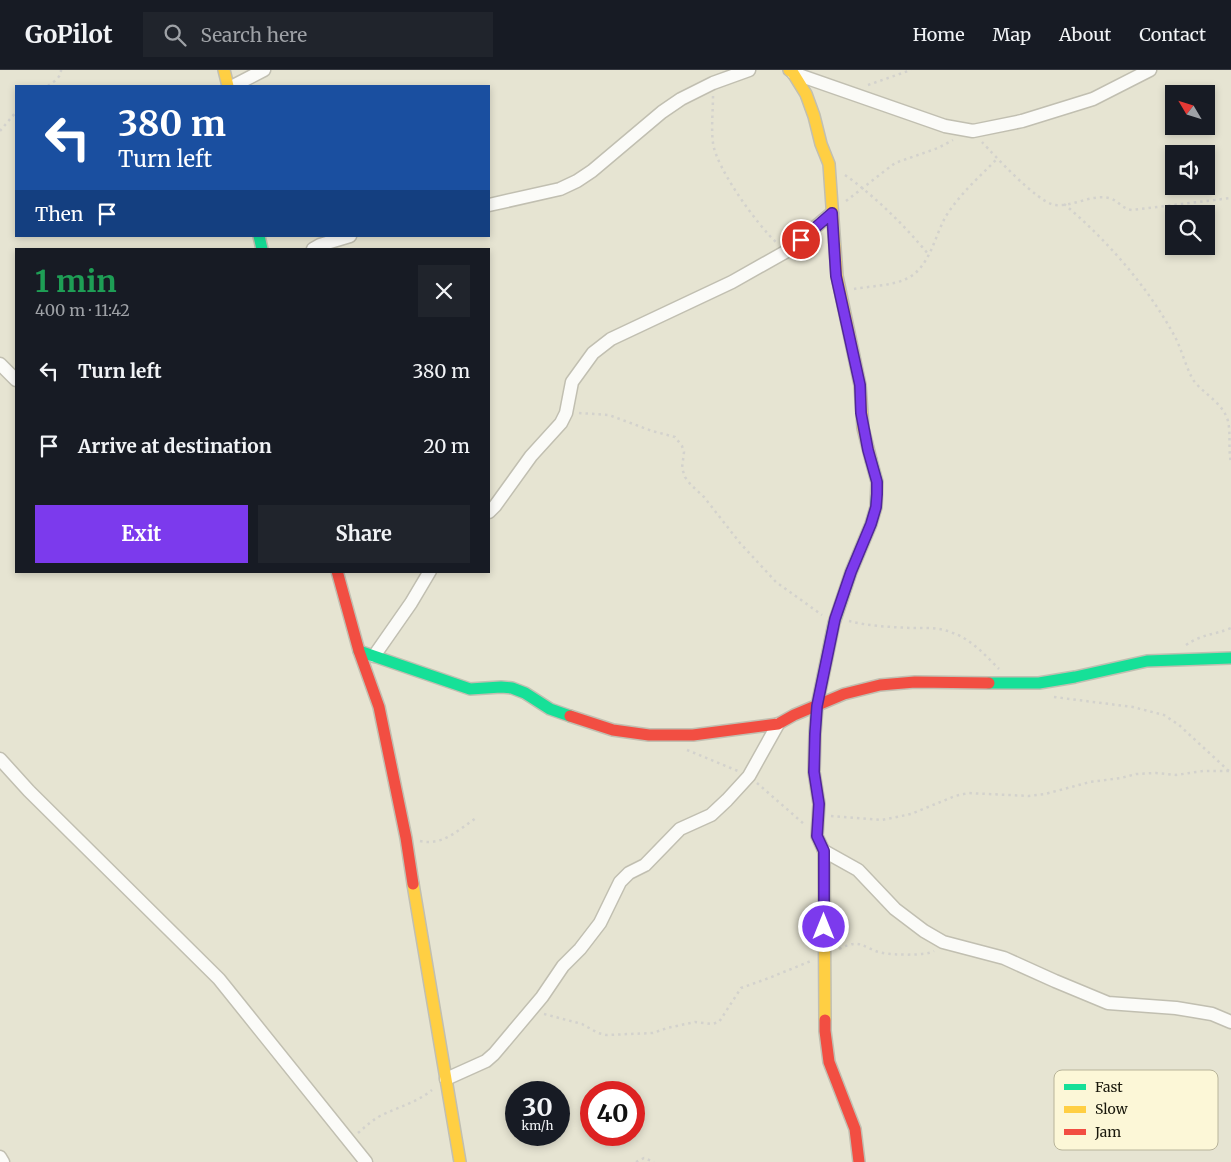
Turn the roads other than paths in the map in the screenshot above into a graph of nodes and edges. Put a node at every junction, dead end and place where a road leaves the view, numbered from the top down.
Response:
1 (224, 70) edge
2 (264, 70) edge
3 (750, 70) edge
4 (1150, 70) edge
5 (791, 72) edge
6 (228, 85) edge
7 (235, 85) edge
8 (490, 205) edge
9 (832, 213) junction
10 (347, 237) edge
11 (315, 248) edge
12 (0, 364) edge
13 (15, 379) edge
14 (490, 511) edge
15 (338, 573) edge
16 (429, 573) edge
17 (359, 651) junction
18 (374, 656) junction
19 (1231, 658) edge
20 (817, 706) junction
21 (778, 724) junction
22 (0, 759) edge
23 (824, 851) junction
24 (1231, 1022) edge
25 (446, 1079) junction
26 (0, 1157) edge
27 (3, 1162) edge
28 (366, 1162) edge
29 (460, 1162) edge
30 (859, 1162) edge

1 - 6 street
2 - 7 street
3 - 8 street
4 - 5 street
5 - 9 street
9 - 14 street
9 - 20 street
10 - 11 street
12 - 13 street
15 - 17 street
16 - 18 street
17 - 18 street
17 - 25 street
18 - 21 street
19 - 20 street
20 - 21 street
20 - 23 street
21 - 25 street
22 - 28 street
23 - 24 street
23 - 30 street
25 - 29 street
26 - 27 street

